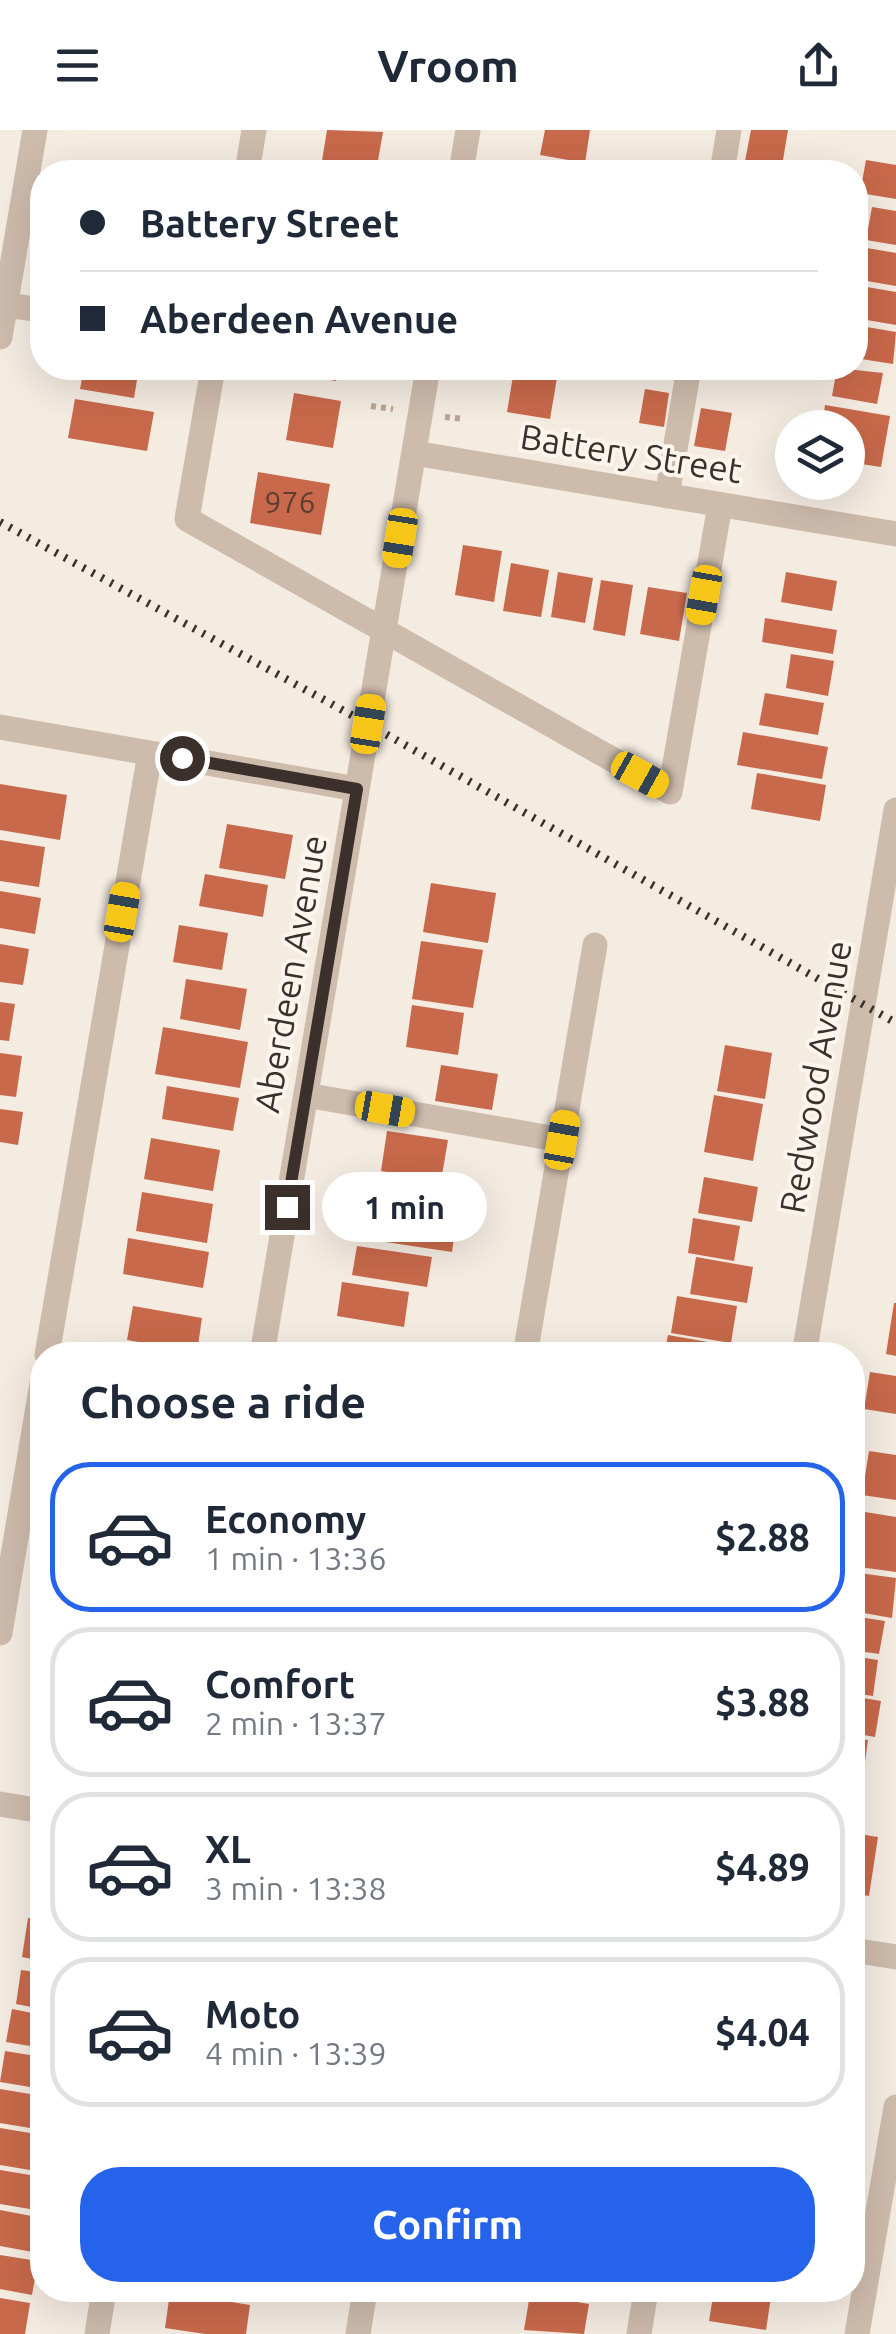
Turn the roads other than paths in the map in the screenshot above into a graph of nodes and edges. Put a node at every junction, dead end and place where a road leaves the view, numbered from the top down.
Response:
1 (35, 130) edge
2 (254, 130) edge
3 (468, 130) edge
4 (729, 130) edge
5 (30, 160) edge
6 (30, 160) edge
7 (249, 160) edge
8 (463, 160) edge
9 (724, 160) edge
10 (6, 305) junction
11 (30, 308) edge
12 (0, 337) edge
13 (211, 380) edge
14 (426, 380) edge
15 (687, 380) edge
16 (414, 454) junction
17 (667, 496) junction
18 (720, 504) junction
19 (896, 534) edge
20 (384, 628) junction
21 (0, 727) edge
22 (150, 753) junction
23 (357, 789) junction
24 (896, 810) edge
25 (595, 945) dead end
26 (306, 1096) junction
27 (562, 1140) junction
28 (49, 1342) edge
29 (264, 1342) edge
30 (527, 1342) edge
31 (806, 1342) edge
32 (30, 1454) edge
33 (0, 1633) edge
34 (0, 1804) edge
35 (30, 1809) edge
36 (865, 1952) edge
37 (896, 1957) edge
38 (896, 2106) edge
39 (865, 2287) edge
40 (102, 2302) edge
41 (363, 2302) edge
42 (644, 2302) edge
43 (862, 2302) edge
44 (97, 2334) edge
45 (358, 2334) edge
46 (639, 2334) edge
47 (857, 2334) edge

1 - 6 street
2 - 7 street
3 - 8 street
4 - 9 street
5 - 10 street
10 - 11 street
10 - 12 street
13 - 20 street
14 - 16 street, Aberdeen Avenue
15 - 17 street
16 - 17 street, Battery Street
16 - 20 street, Aberdeen Avenue
17 - 18 street, Battery Street
18 - 19 street, Battery Street
18 - 20 street
20 - 23 street, Aberdeen Avenue
21 - 22 street
22 - 23 street
22 - 28 street
23 - 26 street, Aberdeen Avenue
24 - 31 street, Redwood Avenue
25 - 27 street
26 - 27 street
26 - 29 street, Aberdeen Avenue
27 - 30 street
32 - 33 street
34 - 35 street
36 - 37 street
38 - 39 street
40 - 44 street
41 - 45 street
42 - 46 street
43 - 47 street

